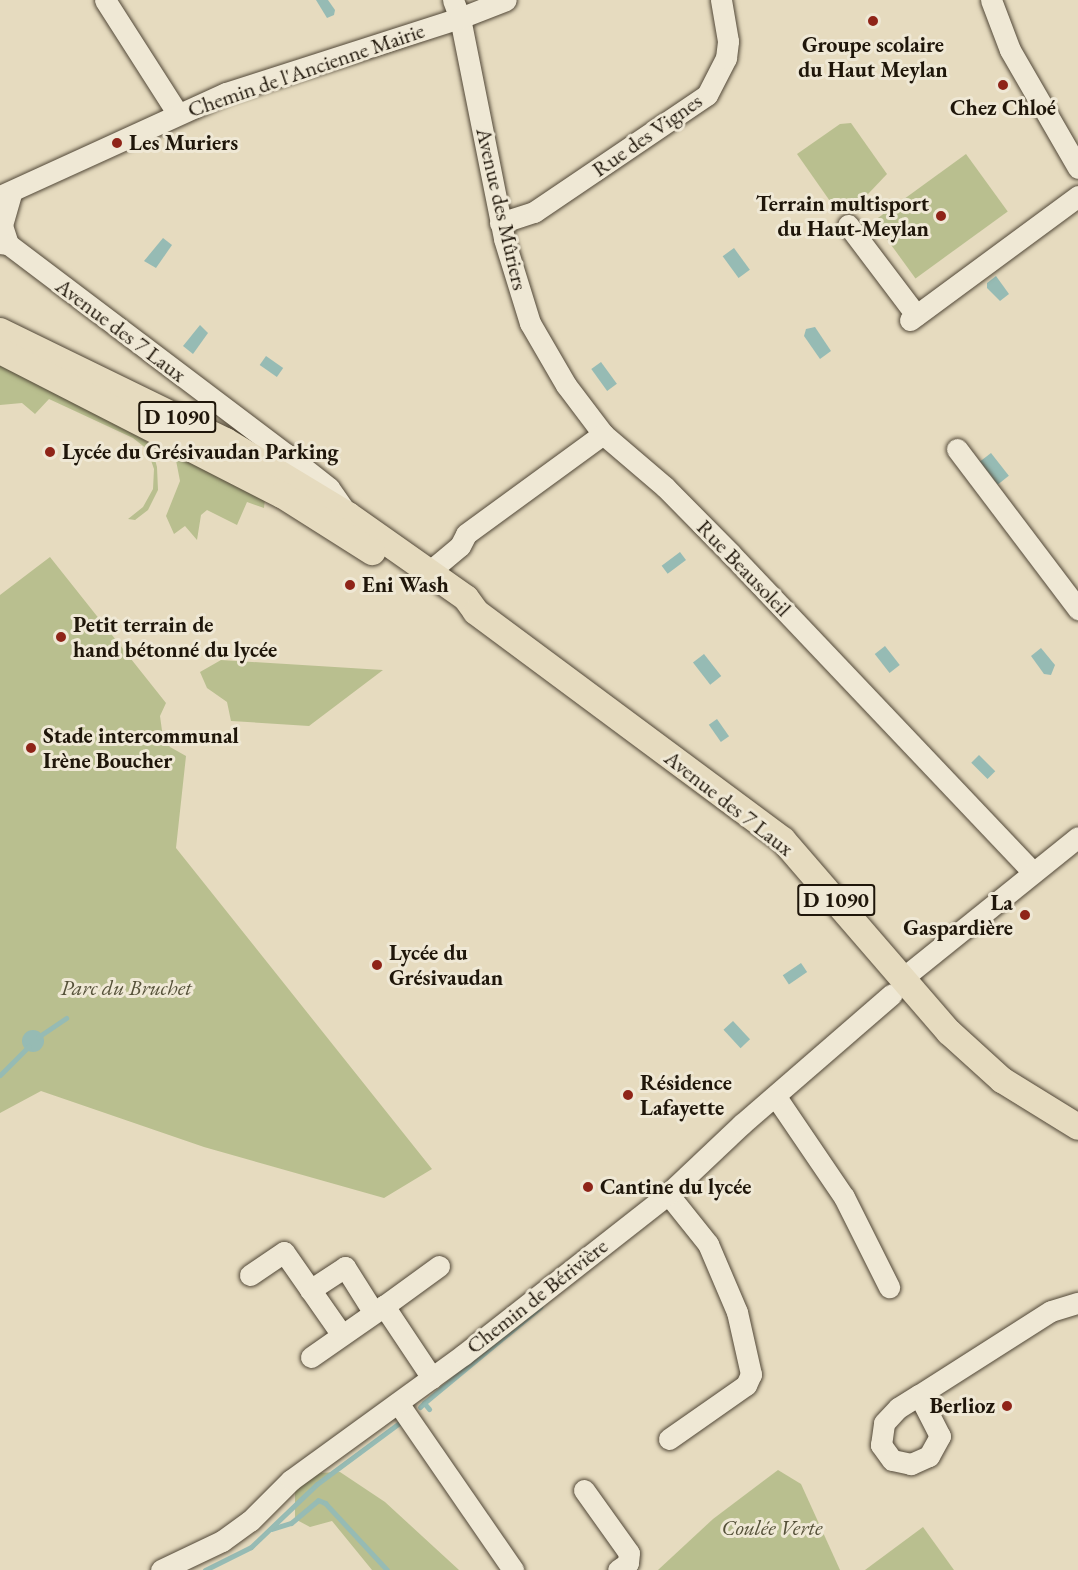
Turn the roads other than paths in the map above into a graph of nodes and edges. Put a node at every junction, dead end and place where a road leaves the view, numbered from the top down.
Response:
1 (105, 0) edge
2 (506, 0) edge
3 (721, 0) edge
4 (991, 0) edge
5 (457, 9) edge
6 (178, 114) junction
7 (1078, 168) edge
8 (1078, 196) edge
9 (4, 197) edge
10 (500, 223) junction
11 (848, 225) dead end
12 (4, 243) edge
13 (0, 332) edge
14 (0, 351) edge
15 (603, 434) junction
16 (957, 449) dead end
17 (348, 515) junction
18 (430, 571) junction
19 (1078, 609) edge
20 (476, 612) junction
21 (1078, 837) edge
22 (1032, 871) junction
23 (898, 986) junction
24 (776, 1097) junction
25 (1078, 1127) edge
26 (668, 1194) junction
27 (439, 1266) dead end
28 (250, 1275) dead end
29 (890, 1287) dead end
30 (310, 1290) junction
31 (1078, 1303) edge
32 (379, 1310) junction
33 (342, 1335) junction
34 (311, 1357) dead end
35 (432, 1378) junction
36 (919, 1395) dead end
37 (398, 1403) junction
38 (669, 1439) dead end
39 (584, 1490) dead end
40 (161, 1570) edge
41 (513, 1570) edge
42 (618, 1570) edge

1 - 6 street
2 - 5 street, Chemin de l'Ancienne Mairie
3 - 10 street, Rue des Vignes
4 - 7 street
5 - 6 street, Chemin de l'Ancienne Mairie
5 - 10 street, Avenue des Mûriers
6 - 9 street, Chemin de l'Ancienne Mairie
8 - 11 street
9 - 12 street
10 - 15 street, Avenue des Mûriers
12 - 17 street, Avenue des 7 Laux
13 - 17 main road, Avenue des 7 Laux / D 1090
14 - 20 main road, D 1090
15 - 18 street
15 - 22 street, Rue Beausoleil
16 - 19 street
17 - 18 main road, Avenue des 7 Laux / D 1090
18 - 20 main road, Avenue des 7 Laux / D 1090
20 - 23 main road, Avenue des 7 Laux / D 1090
21 - 22 street, Chemin de Bérivière
22 - 23 street, Chemin de Bérivière
23 - 24 street, Chemin de Bérivière
23 - 25 main road, Avenue des 7 Laux / D 1090
24 - 26 street, Chemin de Bérivière
24 - 29 street
26 - 35 street, Chemin de Bérivière
26 - 38 street
27 - 32 street
28 - 30 street
30 - 32 street
30 - 33 street
31 - 36 street
32 - 33 street
32 - 35 street
33 - 34 street
35 - 37 street, Chemin de Bérivière
37 - 40 street, Chemin de Bérivière
37 - 41 street
39 - 42 street

